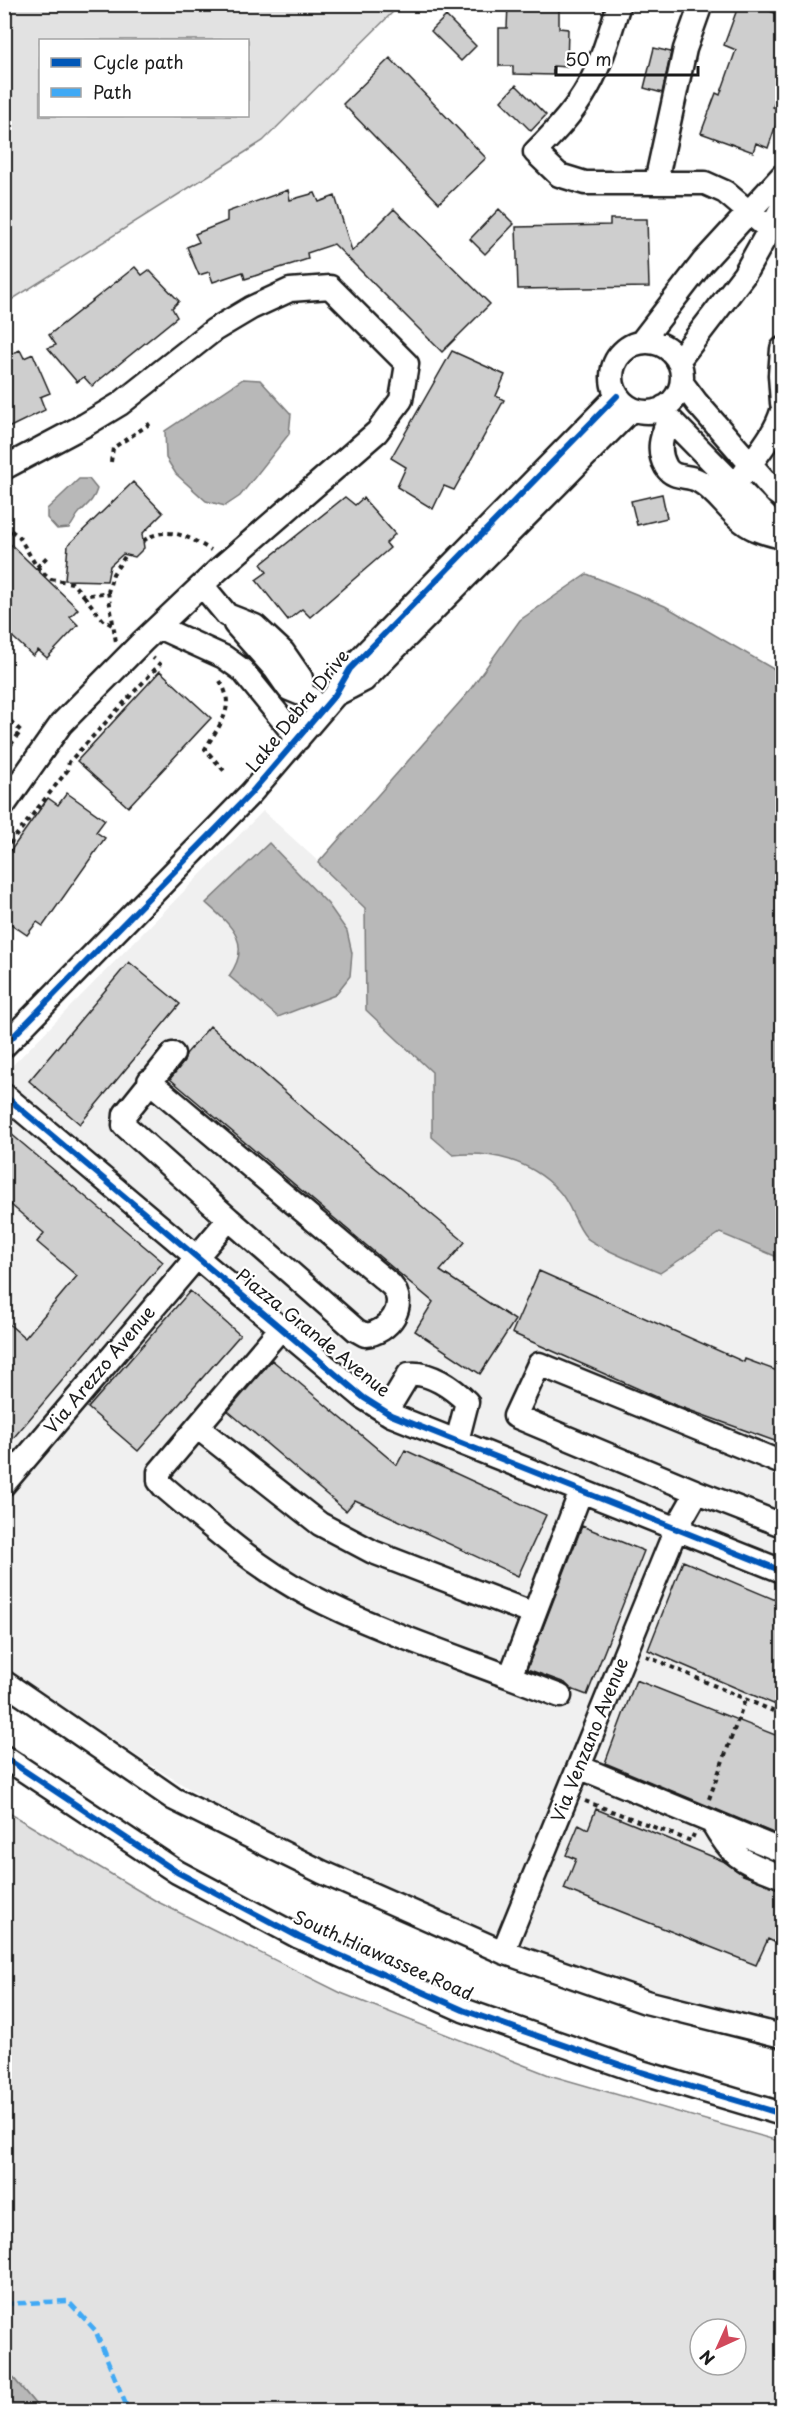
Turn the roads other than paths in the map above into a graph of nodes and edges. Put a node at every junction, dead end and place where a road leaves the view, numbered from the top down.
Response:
1 (619, 4) edge
2 (701, 4) edge
3 (783, 176) edge
4 (656, 182) junction
5 (783, 207) edge
6 (749, 213) junction
7 (770, 230) junction
8 (642, 341) junction
9 (783, 349) edge
10 (680, 372) junction
11 (624, 403) junction
12 (783, 403) edge
13 (783, 411) edge
14 (667, 413) junction
15 (728, 439) junction
16 (757, 454) junction
17 (709, 459) junction
18 (4, 468) edge
19 (697, 479) junction
20 (730, 496) junction
21 (783, 497) edge
22 (783, 535) edge
23 (202, 585) junction
24 (226, 615) junction
25 (158, 627) junction
26 (259, 652) junction
27 (242, 670) junction
28 (302, 693) junction
29 (330, 701) junction
30 (298, 739) junction
31 (4, 805) edge
32 (4, 1046) edge
33 (172, 1054) dead end
34 (149, 1081) junction
35 (4, 1095) edge
36 (229, 1219) junction
37 (196, 1256) junction
38 (281, 1328) junction
39 (386, 1412) junction
40 (197, 1427) junction
41 (457, 1441) junction
42 (783, 1463) edge
43 (4, 1484) edge
44 (581, 1491) junction
45 (697, 1492) junction
46 (783, 1525) edge
47 (676, 1529) junction
48 (777, 1581) edge
49 (534, 1614) junction
50 (510, 1677) junction
51 (4, 1682) edge
52 (560, 1696) dead end
53 (4, 1757) edge
54 (579, 1767) junction
55 (707, 1820) junction
56 (783, 1851) edge
57 (783, 1877) edge
58 (503, 1952) junction
59 (781, 2031) edge
60 (783, 2114) edge

1 - 4 street
2 - 4 street
3 - 6 street
4 - 6 street
5 - 7 street
6 - 7 street
6 - 8 street
7 - 10 street
8 - 10 street
8 - 11 street
9 - 12 street
10 - 14 street
10 - 15 street
11 - 14 street
11 - 29 street, Lake Debra Drive
13 - 16 street
14 - 17 street
14 - 19 street
15 - 16 street
15 - 17 street
16 - 20 street
16 - 21 street
17 - 19 street
17 - 20 street
18 - 23 street
19 - 20 street
20 - 22 street
23 - 24 street
23 - 25 street
24 - 26 street
24 - 28 street
25 - 27 street
25 - 31 street
26 - 27 street
26 - 28 street
27 - 30 street
28 - 29 street
29 - 30 street, Lake Debra Drive
30 - 32 street, Lake Debra Drive
33 - 34 street
34 - 36 street
34 - 36 street
35 - 37 street, Piazza Grande Avenue
36 - 37 street, Via Arezzo Avenue
37 - 38 street, Piazza Grande Avenue
37 - 43 street, Via Arezzo Avenue
38 - 39 street, Piazza Grande Avenue
38 - 40 street
39 - 41 street, Piazza Grande Avenue
39 - 41 street
40 - 49 street
40 - 50 street
41 - 44 street, Piazza Grande Avenue
42 - 45 street
44 - 47 street, Piazza Grande Avenue
44 - 49 street
45 - 46 street
45 - 47 street, Via Venzano Avenue
47 - 48 street, Piazza Grande Avenue
47 - 54 street, Via Venzano Avenue
49 - 50 street
50 - 52 street
51 - 58 street
53 - 60 street, South Hiawassee Road
54 - 55 street
54 - 58 street, Via Venzano Avenue
55 - 56 street
55 - 57 street
58 - 59 street

